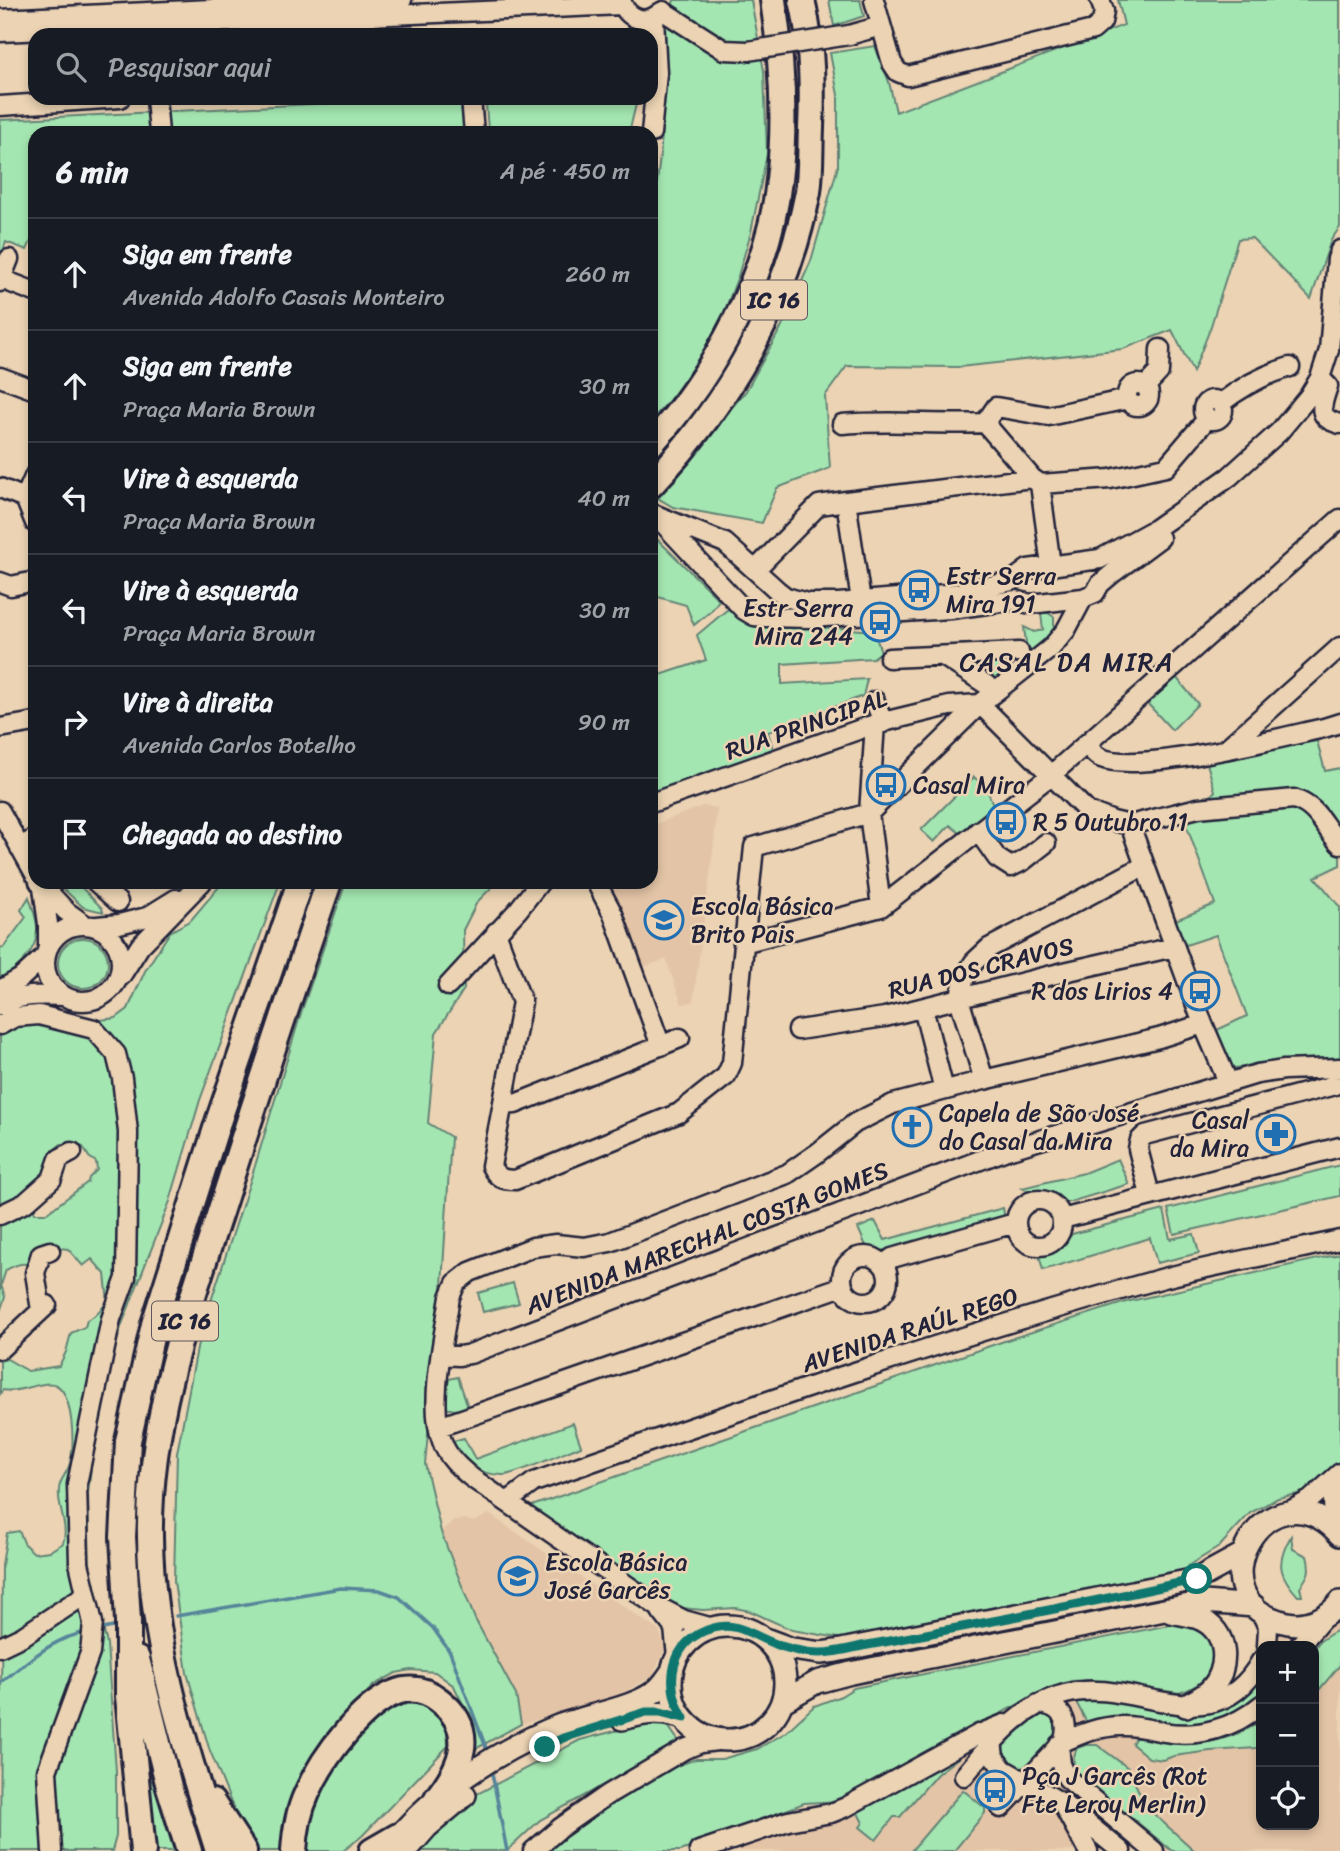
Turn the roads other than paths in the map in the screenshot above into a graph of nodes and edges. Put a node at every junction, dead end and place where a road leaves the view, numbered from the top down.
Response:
1 (402, 0) edge
2 (773, 0) edge
3 (802, 0) edge
4 (874, 0) edge
5 (1100, 0) edge
6 (621, 2) edge
7 (370, 6) edge
8 (651, 16) edge
9 (152, 18) edge
10 (0, 19) edge
11 (881, 26) junction
12 (43, 28) edge
13 (371, 28) edge
14 (28, 29) edge
15 (0, 32) edge
16 (28, 104) edge
17 (157, 105) edge
18 (472, 105) edge
19 (652, 105) edge
20 (0, 106) edge
21 (158, 126) edge
22 (473, 126) edge
23 (651, 126) edge
24 (1340, 250) edge
25 (9, 259) dead end
26 (1, 281) edge
27 (28, 290) edge
28 (1160, 349) dead end
29 (1290, 367) dead end
30 (0, 377) edge
31 (1320, 378) junction
32 (28, 387) edge
33 (985, 423) junction
34 (842, 424) dead end
35 (1340, 424) edge
36 (658, 435) edge
37 (658, 478) edge
38 (1036, 481) junction
39 (1222, 482) junction
40 (0, 488) edge
41 (28, 491) edge
42 (25, 498) junction
43 (846, 501) junction
44 (28, 506) edge
45 (658, 516) edge
46 (658, 518) edge
47 (1340, 519) edge
48 (726, 543) junction
49 (1090, 562) junction
50 (702, 566) junction
51 (1051, 566) junction
52 (755, 570) junction
53 (1012, 581) junction
54 (0, 582) edge
55 (28, 582) edge
56 (1100, 584) junction
57 (777, 590) junction
58 (1083, 598) junction
59 (1016, 600) junction
60 (861, 601) junction
61 (1050, 602) junction
62 (764, 617) junction
63 (1059, 640) junction
64 (1340, 647) edge
65 (1018, 652) dead end
66 (943, 656) junction
67 (889, 658) dead end
68 (996, 691) junction
69 (875, 701) dead end
70 (980, 704) junction
71 (28, 723) edge
72 (1340, 723) edge
73 (879, 724) junction
74 (0, 728) edge
75 (1086, 744) junction
76 (1225, 749) junction
77 (1050, 776) junction
78 (658, 801) edge
79 (0, 811) edge
80 (869, 813) junction
81 (1130, 825) junction
82 (978, 831) junction
83 (27, 843) edge
84 (1046, 843) dead end
85 (1340, 844) edge
86 (1144, 866) junction
87 (41, 889) edge
88 (46, 889) edge
89 (104, 889) edge
90 (191, 889) edge
91 (194, 889) edge
92 (298, 889) edge
93 (327, 889) edge
94 (534, 889) edge
95 (600, 889) edge
96 (118, 902) dead end
97 (881, 907) junction
98 (90, 925) junction
99 (496, 932) junction
100 (743, 943) junction
101 (1174, 947) junction
102 (47, 951) junction
103 (117, 982) junction
104 (447, 986) dead end
105 (0, 990) edge
106 (64, 996) junction
107 (959, 999) junction
108 (0, 1005) edge
109 (923, 1008) junction
110 (1203, 1024) junction
111 (0, 1025) edge
112 (798, 1030) dead end
113 (680, 1038) dead end
114 (661, 1046) junction
115 (1337, 1076) edge
116 (984, 1080) junction
117 (1228, 1082) junction
118 (944, 1090) junction
119 (503, 1105) junction
120 (1340, 1147) edge
121 (72, 1152) dead end
122 (1150, 1195) junction
123 (0, 1215) edge
124 (1062, 1219) junction
125 (1016, 1223) junction
126 (1340, 1240) edge
127 (50, 1251) dead end
128 (883, 1265) junction
129 (843, 1286) junction
130 (0, 1349) edge
131 (441, 1355) junction
132 (439, 1427) junction
133 (1340, 1475) edge
134 (507, 1502) junction
135 (1284, 1514) junction
136 (1337, 1532) edge
137 (1241, 1555) junction
138 (86, 1594) junction
139 (657, 1605) junction
140 (1257, 1609) junction
141 (1333, 1609) edge
142 (1162, 1611) junction
143 (128, 1620) junction
144 (713, 1628) junction
145 (765, 1639) junction
146 (1267, 1641) edge
147 (1304, 1641) edge
148 (0, 1647) edge
149 (675, 1664) junction
150 (1256, 1669) edge
151 (782, 1702) junction
152 (1038, 1704) junction
153 (1186, 1706) junction
154 (1256, 1708) edge
155 (603, 1718) junction
156 (684, 1718) junction
157 (1014, 1720) junction
158 (725, 1740) junction
159 (992, 1741) junction
160 (1061, 1743) junction
161 (194, 1775) junction
162 (964, 1776) dead end
163 (1025, 1781) junction
164 (437, 1798) junction
165 (1062, 1803) junction
166 (1001, 1808) dead end
167 (397, 1846) edge
168 (52, 1851) edge
169 (143, 1851) edge
170 (189, 1851) edge
171 (218, 1851) edge
172 (244, 1851) edge
173 (294, 1851) edge
174 (372, 1851) edge
175 (533, 1851) edge
176 (699, 1851) edge
177 (1088, 1851) edge
178 (1121, 1851) edge
179 (1154, 1851) edge

1 - 7 street
2 - 36 highway, IC 16
3 - 37 highway, IC 16
4 - 11 street
5 - 11 street
6 - 7 street
6 - 8 street
7 - 9 street
7 - 13 street
8 - 11 street, bridge
9 - 10 street
9 - 12 street
14 - 15 street
16 - 20 street
17 - 21 street
18 - 22 street
19 - 23 street
24 - 31 street
25 - 26 street
26 - 27 street
28 - 33 street
29 - 38 street
30 - 32 street
31 - 35 street
31 - 39 street
33 - 34 street
33 - 38 street
38 - 43 street
38 - 51 street
39 - 49 street
39 - 56 street
40 - 42 street
41 - 42 street
42 - 44 street
43 - 52 street
43 - 60 street
45 - 48 street
46 - 50 street
47 - 75 street
48 - 50 street
48 - 52 street
49 - 51 street
49 - 56 street
50 - 62 street
51 - 53 street
52 - 57 street
53 - 59 street
53 - 60 street
54 - 55 street
56 - 58 street
57 - 60 street
57 - 62 street
58 - 61 street
58 - 63 street
59 - 61 street
59 - 62 street
61 - 63 street
63 - 68 street
64 - 76 street
65 - 66 street
66 - 67 street
66 - 68 street
68 - 70 street
69 - 73 street
70 - 73 street, RUA PRINCIPAL
70 - 77 street
70 - 80 street
71 - 74 street
72 - 76 street
73 - 78 street, RUA PRINCIPAL
73 - 80 street
75 - 76 street
75 - 77 street
77 - 81 street
77 - 82 street
79 - 83 street
80 - 97 street
80 - 100 street
81 - 85 street
81 - 86 street
82 - 84 street
82 - 97 street
86 - 101 street
86 - 107 street
87 - 102 street
88 - 98 street
89 - 96 street
90 - 98 street
91 - 103 street
92 - 143 highway, IC 16
93 - 161 highway, IC 16
94 - 99 street
95 - 114 street
97 - 100 street
98 - 102 street
98 - 103 street
99 - 104 street
99 - 119 street
100 - 119 street
101 - 107 street, RUA DOS CRAVOS
101 - 110 street
102 - 105 street
102 - 106 street
103 - 106 street
106 - 108 street
107 - 109 street, RUA DOS CRAVOS
107 - 116 street
109 - 112 street, RUA DOS CRAVOS
109 - 118 street
110 - 116 street
110 - 117 street
111 - 138 street
113 - 114 street
114 - 119 street
115 - 117 street, AVENIDA MARECHAL COSTA GOMES
115 - 122 street
116 - 118 street
117 - 131 street, AVENIDA MARECHAL COSTA GOMES
118 - 131 street
120 - 122 street
121 - 123 street
122 - 124 street
124 - 125 street
124 - 125 street
125 - 128 street
126 - 134 street, AVENIDA RAÚL REGO
127 - 130 street
128 - 129 street
128 - 129 street
129 - 132 street
131 - 132 street
132 - 134 street
133 - 135 street
133 - 136 street
134 - 139 street
135 - 136 main road
135 - 137 main road
137 - 140 main road
137 - 145 main road
138 - 148 street
138 - 168 street
139 - 144 street
139 - 149 street
140 - 141 main road
140 - 142 main road
140 - 146 street
141 - 147 street
142 - 151 main road
142 - 153 main road
143 - 169 highway
143 - 170 highway, IC 16
144 - 145 main road
144 - 149 main road
145 - 151 main road
149 - 155 main road
149 - 156 main road
150 - 153 street
151 - 158 main road
152 - 153 street
152 - 157 street
152 - 160 street
154 - 160 street
155 - 156 main road
155 - 164 main road
155 - 167 main road
156 - 158 main road
157 - 159 street
157 - 176 street
158 - 175 street
159 - 162 street
159 - 163 street
160 - 163 street
160 - 179 street
161 - 171 highway, IC 16
161 - 172 highway
163 - 165 street
163 - 166 street
164 - 167 main road
164 - 173 highway
165 - 177 street
165 - 178 street
167 - 174 highway

